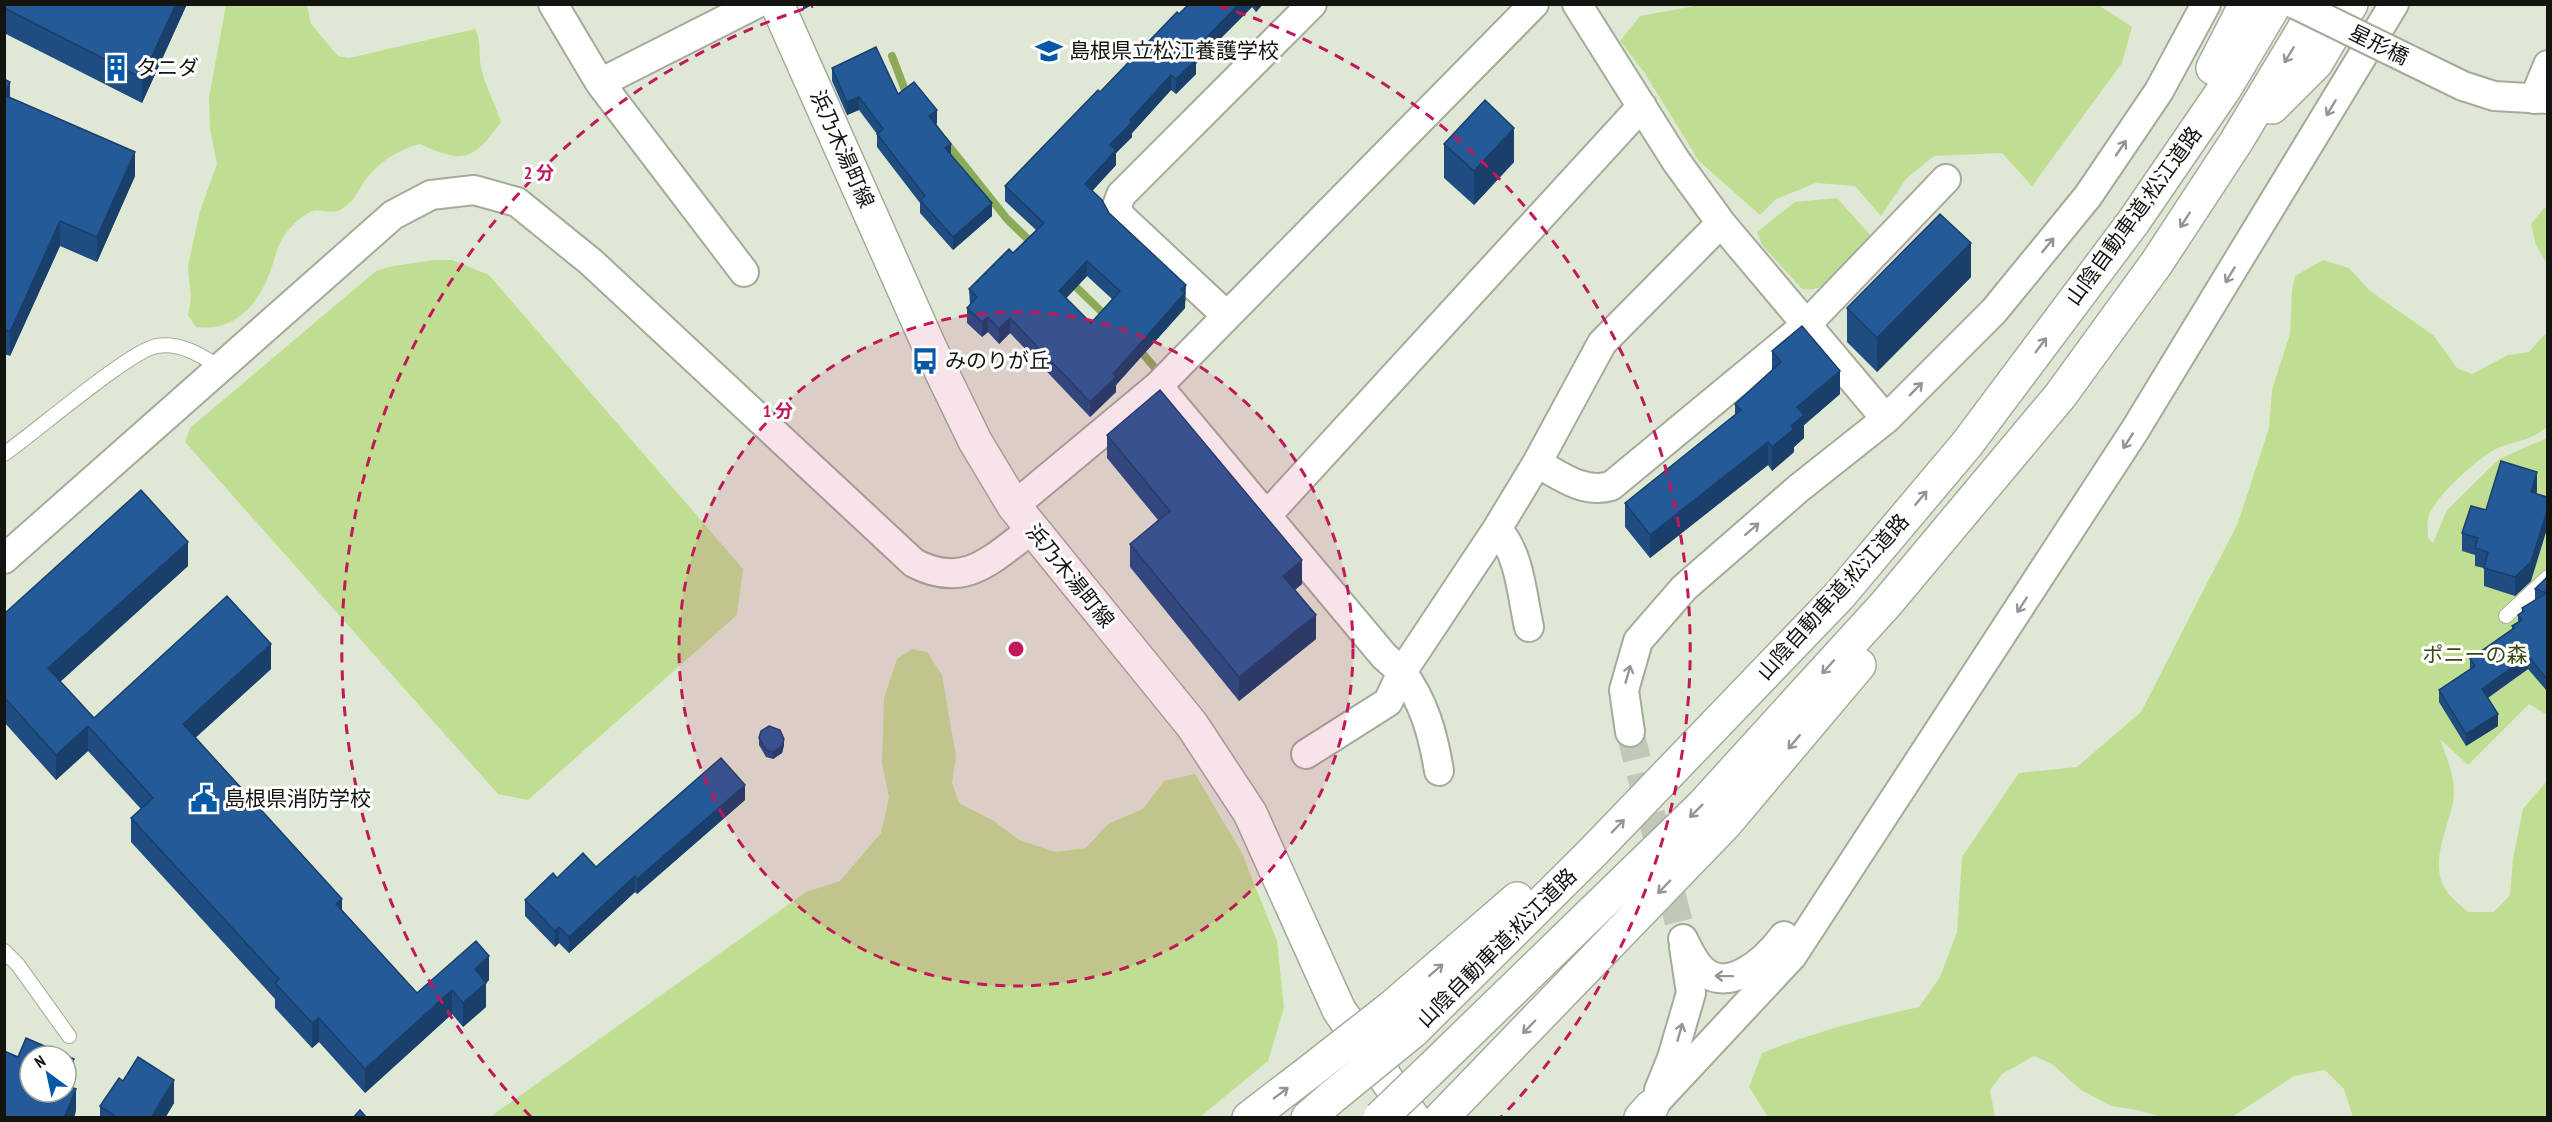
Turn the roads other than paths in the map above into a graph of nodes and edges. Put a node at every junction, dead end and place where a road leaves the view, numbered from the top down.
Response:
1 (553, 4) edge
2 (756, 4) edge
3 (777, 4) edge
4 (1312, 4) edge
5 (1534, 4) edge
6 (1577, 4) edge
7 (2206, 4) edge
8 (2246, 4) edge
9 (2275, 4) edge
10 (2295, 4) edge
11 (2319, 4) edge
12 (2351, 4) edge
13 (2394, 4) edge
14 (2547, 65) edge
15 (600, 83) junction
16 (2541, 99) edge
17 (1642, 106) junction
18 (2236, 142) junction
19 (1946, 179) dead end
20 (2134, 221) junction
21 (1721, 222) junction
22 (744, 272) dead end
23 (1227, 316) junction
24 (1806, 325) junction
25 (221, 368) junction
26 (1158, 386) junction
27 (2060, 396) junction
28 (1886, 419) junction
29 (4, 454) edge
30 (1537, 463) junction
31 (1268, 514) junction
32 (1023, 518) junction
33 (1497, 529) junction
34 (4, 559) edge
35 (2547, 577) edge
36 (2506, 616) dead end
37 (1529, 627) dead end
38 (1402, 672) junction
39 (1630, 732) tunnel mouth
40 (1306, 754) dead end
41 (1439, 771) dead end
42 (1868, 839) junction
43 (4, 951) edge
44 (1402, 1019) junction
45 (69, 1036) dead end
46 (1448, 1110) edge
47 (1647, 1112) edge
48 (1250, 1118) edge
49 (1308, 1118) edge
50 (1380, 1118) edge
51 (1413, 1118) edge

1 - 15 street
2 - 15 street
3 - 32 main road, 浜乃木湯町線
4 - 23 street
5 - 23 street
6 - 17 street
28 -> 7 street
8 - 20 main road
9 - 20 main road, 山陰自動車道;松江道路
10 - 16 street, 星形橋, bridge
11 -> 18 main road, 山陰自動車道;松江道路
12 - 18 main road
13 -> 42 street
14 - 16 street
15 - 22 street
17 - 21 street
17 - 31 street
18 -> 27 main road, 山陰自動車道;松江道路
19 - 24 street
44 -> 20 main road, 山陰自動車道;松江道路
21 - 24 street
21 - 30 street
23 - 26 street
24 - 28 street
24 - 30 street
25 - 29 lane
25 - 32 street
25 - 34 street
26 - 31 street
26 - 32 street
27 -> 46 main road
27 -> 50 main road, 山陰自動車道;松江道路, bridge
39 -> 28 street
30 - 33 street
31 - 38 street
32 - 51 main road, 浜乃木湯町線
33 - 37 street
33 - 38 street
35 - 36 lane
38 - 40 street
38 - 41 street
42 - 47 street
42 - 47 street
43 - 45 lane
48 -> 44 main road, bridge
44 - 49 main road, 山陰自動車道;松江道路, bridge

